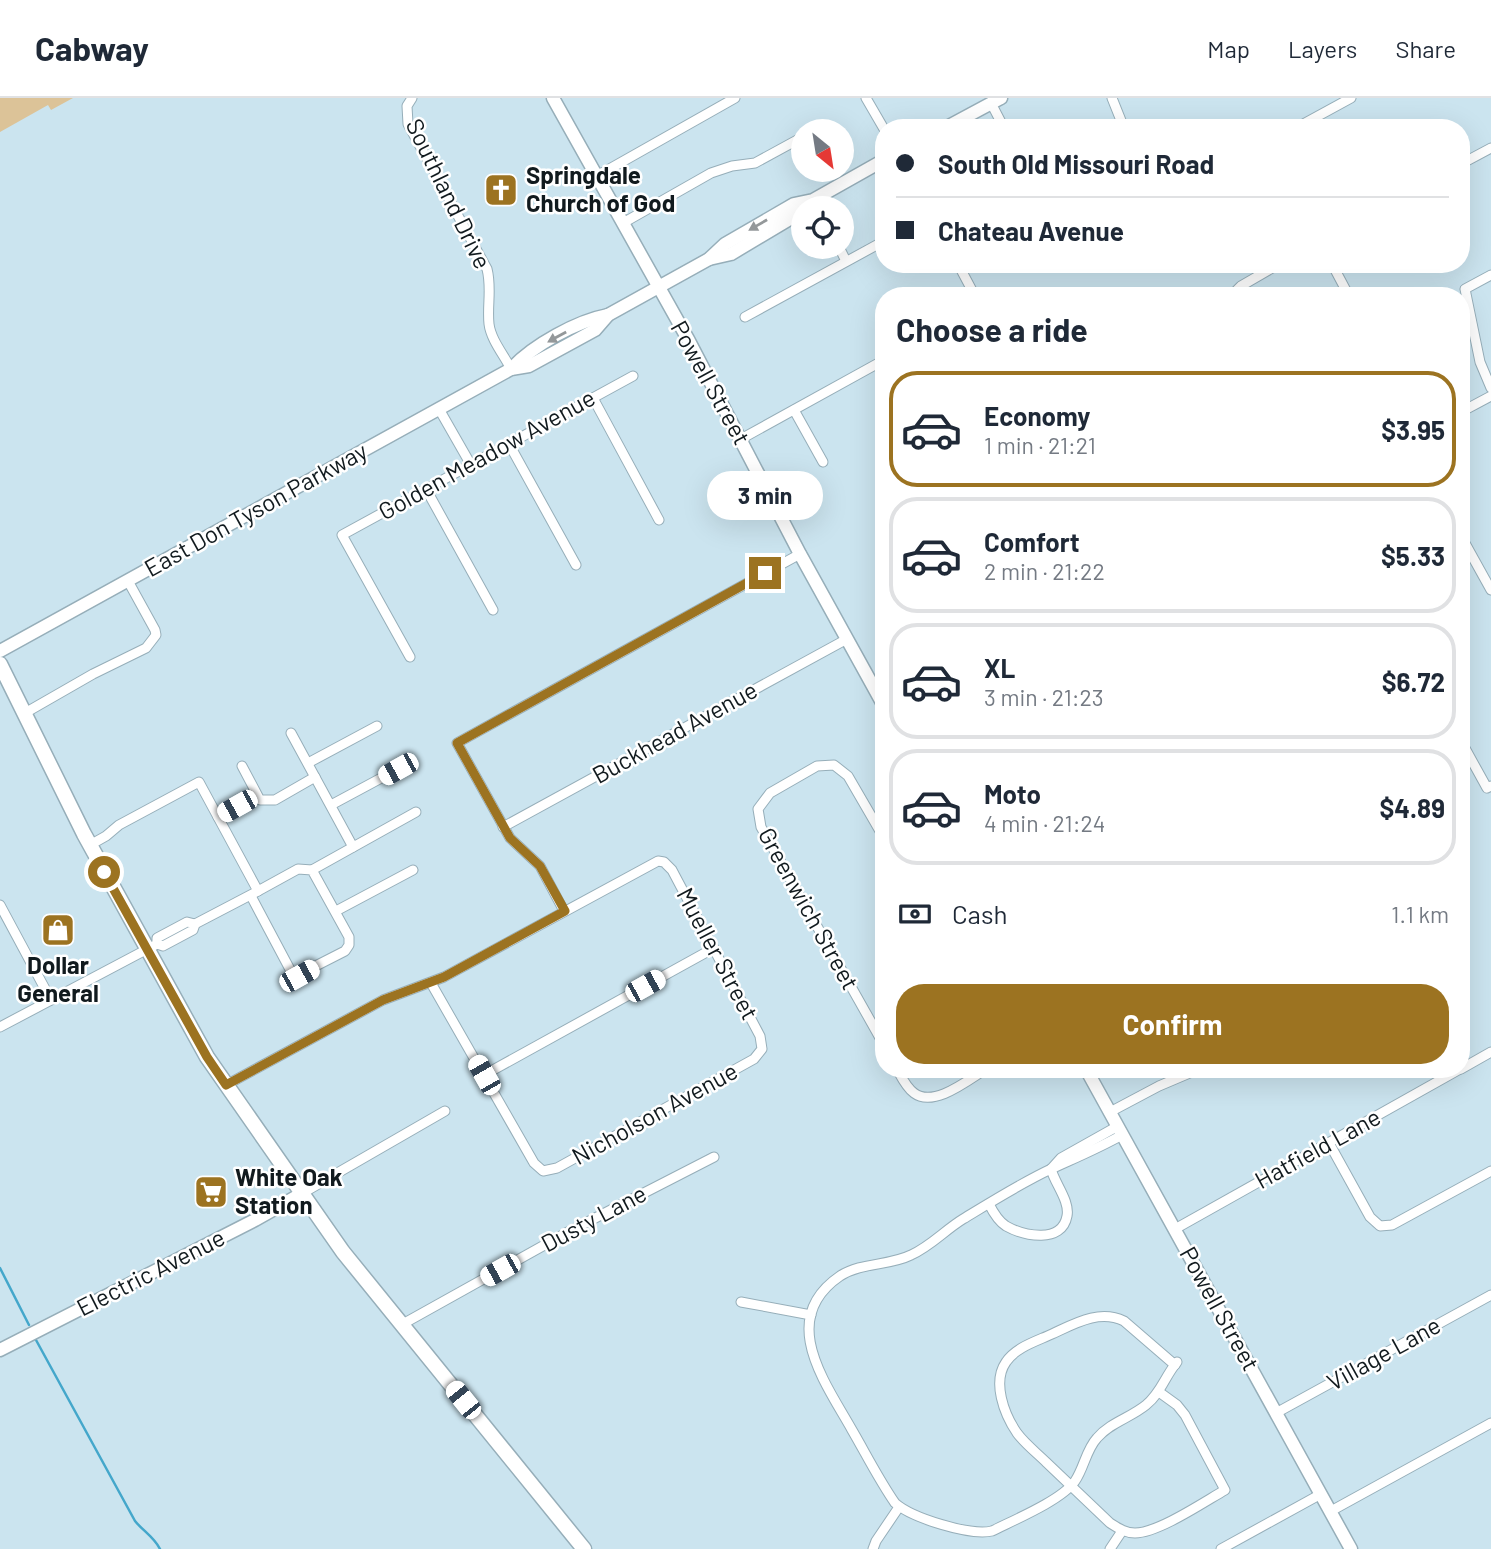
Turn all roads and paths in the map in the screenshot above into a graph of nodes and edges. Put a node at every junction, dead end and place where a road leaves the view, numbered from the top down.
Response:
1 (412, 98) edge
2 (553, 98) edge
3 (734, 98) edge
4 (866, 98) edge
5 (1112, 98) edge
6 (1351, 98) edge
7 (996, 101) edge
8 (878, 119) edge
9 (962, 119) edge
10 (1001, 119) edge
11 (1120, 119) edge
12 (1312, 119) edge
13 (791, 143) edge
14 (1491, 148) edge
15 (1470, 159) edge
16 (875, 166) edge
17 (597, 176) junction
18 (827, 196) edge
19 (791, 206) edge
20 (623, 223) junction
21 (875, 246) edge
22 (846, 261) joint
23 (1263, 273) edge
24 (1491, 275) edge
25 (1239, 287) edge
26 (1469, 287) edge
27 (658, 288) junction
28 (1470, 313) edge
29 (745, 317) dead end
30 (875, 365) edge
31 (511, 369) junction
32 (633, 376) dead end
33 (1491, 388) edge
34 (1491, 396) edge
35 (593, 398) junction
36 (1470, 407) edge
37 (439, 409) junction
38 (794, 410) junction
39 (741, 439) junction
40 (509, 444) junction
41 (823, 462) dead end
42 (471, 465) junction
43 (426, 489) junction
44 (659, 520) dead end
45 (1470, 552) edge
46 (800, 554) junction
47 (576, 565) dead end
48 (128, 581) junction
49 (1491, 590) edge
50 (492, 610) dead end
51 (847, 639) junction
52 (0, 651) edge
53 (410, 657) dead end
54 (0, 664) edge
55 (875, 690) edge
56 (25, 713) junction
57 (377, 726) dead end
58 (291, 733) dead end
59 (1470, 756) edge
60 (309, 763) junction
61 (242, 766) dead end
62 (398, 769) dead end
63 (315, 777) junction
64 (1489, 787) edge
65 (257, 796) junction
66 (331, 805) junction
67 (416, 812) dead end
68 (218, 817) junction
69 (875, 822) edge
70 (503, 827) junction
71 (90, 845) junction
72 (353, 847) junction
73 (312, 870) junction
74 (412, 870) dead end
75 (254, 894) junction
76 (0, 905) edge
77 (336, 911) junction
78 (565, 911) junction
79 (152, 947) junction
80 (714, 948) junction
81 (431, 983) junction
82 (51, 1000) junction
83 (0, 1027) edge
84 (875, 1029) edge
85 (762, 1049) joint
86 (1491, 1052) edge
87 (1470, 1064) edge
88 (484, 1075) junction
89 (902, 1078) edge
90 (971, 1078) edge
91 (1091, 1078) edge
92 (1178, 1078) edge
93 (1445, 1078) edge
94 (226, 1085) junction
95 (444, 1111) dead end
96 (1110, 1112) junction
97 (1120, 1130) junction
98 (1329, 1143) junction
99 (714, 1157) dead end
100 (1051, 1169) junction
101 (1491, 1171) edge
102 (301, 1194) junction
103 (989, 1204) junction
104 (1175, 1229) junction
105 (1491, 1295) edge
106 (741, 1302) dead end
107 (811, 1315) junction
108 (401, 1325) junction
109 (0, 1350) edge
110 (1159, 1392) junction
111 (1276, 1413) junction
112 (1491, 1423) edge
113 (1071, 1486) junction
114 (1321, 1494) junction
115 (899, 1507) junction
116 (1331, 1511) junction
117 (1122, 1531) junction
118 (584, 1549) edge
119 (873, 1549) edge
120 (1110, 1549) edge
121 (1221, 1549) edge
122 (1351, 1549) edge

1 - 31 street, Southland Drive
2 - 17 street, Powell Street
3 - 17 street
4 - 8 street
5 - 11 street
6 - 12 street
7 - 9 street
7 - 10 street
13 - 20 street
14 - 15 street
16 - 18 street, East Don Tyson Parkway
17 - 20 street, Powell Street
19 - 27 street, East Don Tyson Parkway
20 - 27 street, Powell Street
21 - 22 street
22 - 29 street
23 - 25 street
24 - 26 street
27 - 31 street, East Don Tyson Parkway
27 - 39 street, Powell Street
28 - 33 street
30 - 38 street
31 - 37 street, East Don Tyson Parkway
32 - 35 street, Golden Meadow Avenue
34 - 36 street
35 - 40 street, Golden Meadow Avenue
35 - 44 street
37 - 42 street
37 - 48 street, East Don Tyson Parkway
38 - 39 street
38 - 41 street
39 - 46 street, Powell Street
40 - 42 street, Golden Meadow Avenue
40 - 47 street
42 - 43 street, Golden Meadow Avenue
43 - 50 street
43 - 53 street, Golden Meadow Avenue
45 - 49 street
46 - 51 street, Powell Street
46 - 70 street
48 - 52 street, East Don Tyson Parkway
48 - 56 street
51 - 55 street, Powell Street
51 - 70 street, Buckhead Avenue
54 - 56 main road
56 - 71 main road
57 - 60 street
58 - 60 street
59 - 64 street
60 - 63 street
61 - 65 street
62 - 66 street
63 - 65 street
63 - 66 street
65 - 68 street
66 - 72 street
67 - 72 street
68 - 71 street
68 - 75 street
69 - 84 street, Greenwich Street
70 - 78 street
71 - 79 main road
72 - 73 street
73 - 75 street
73 - 77 street
74 - 77 street
75 - 77 street
75 - 79 street
76 - 82 street
78 - 80 street, Mueller Street
78 - 81 street
79 - 82 street
79 - 94 main road
80 - 85 street, Mueller Street
80 - 88 street
81 - 88 street
81 - 94 street
82 - 83 street
85 - 88 street, Nicholson Avenue
86 - 87 street, Hatfield Lane
89 - 90 street
91 - 96 street, Powell Street
92 - 96 street
93 - 98 street, Hatfield Lane
94 - 102 main road
95 - 102 street
96 - 97 street, Powell Street
97 - 100 street
97 - 104 street, Powell Street
98 - 101 street
98 - 104 street, Hatfield Lane
99 - 108 street, Dusty Lane
100 - 103 street
100 - 103 street
102 - 108 main road
102 - 109 street, Electric Avenue
103 - 107 street
104 - 111 street, Powell Street
105 - 111 street, Village Lane
106 - 107 street
107 - 115 street
108 - 118 main road
110 - 113 street
110 - 113 street
110 - 117 street
111 - 114 street, Powell Street
112 - 116 street
113 - 115 street
113 - 117 street
114 - 116 street, Powell Street
114 - 121 street
115 - 119 street
116 - 122 street, Powell Street
117 - 120 street

